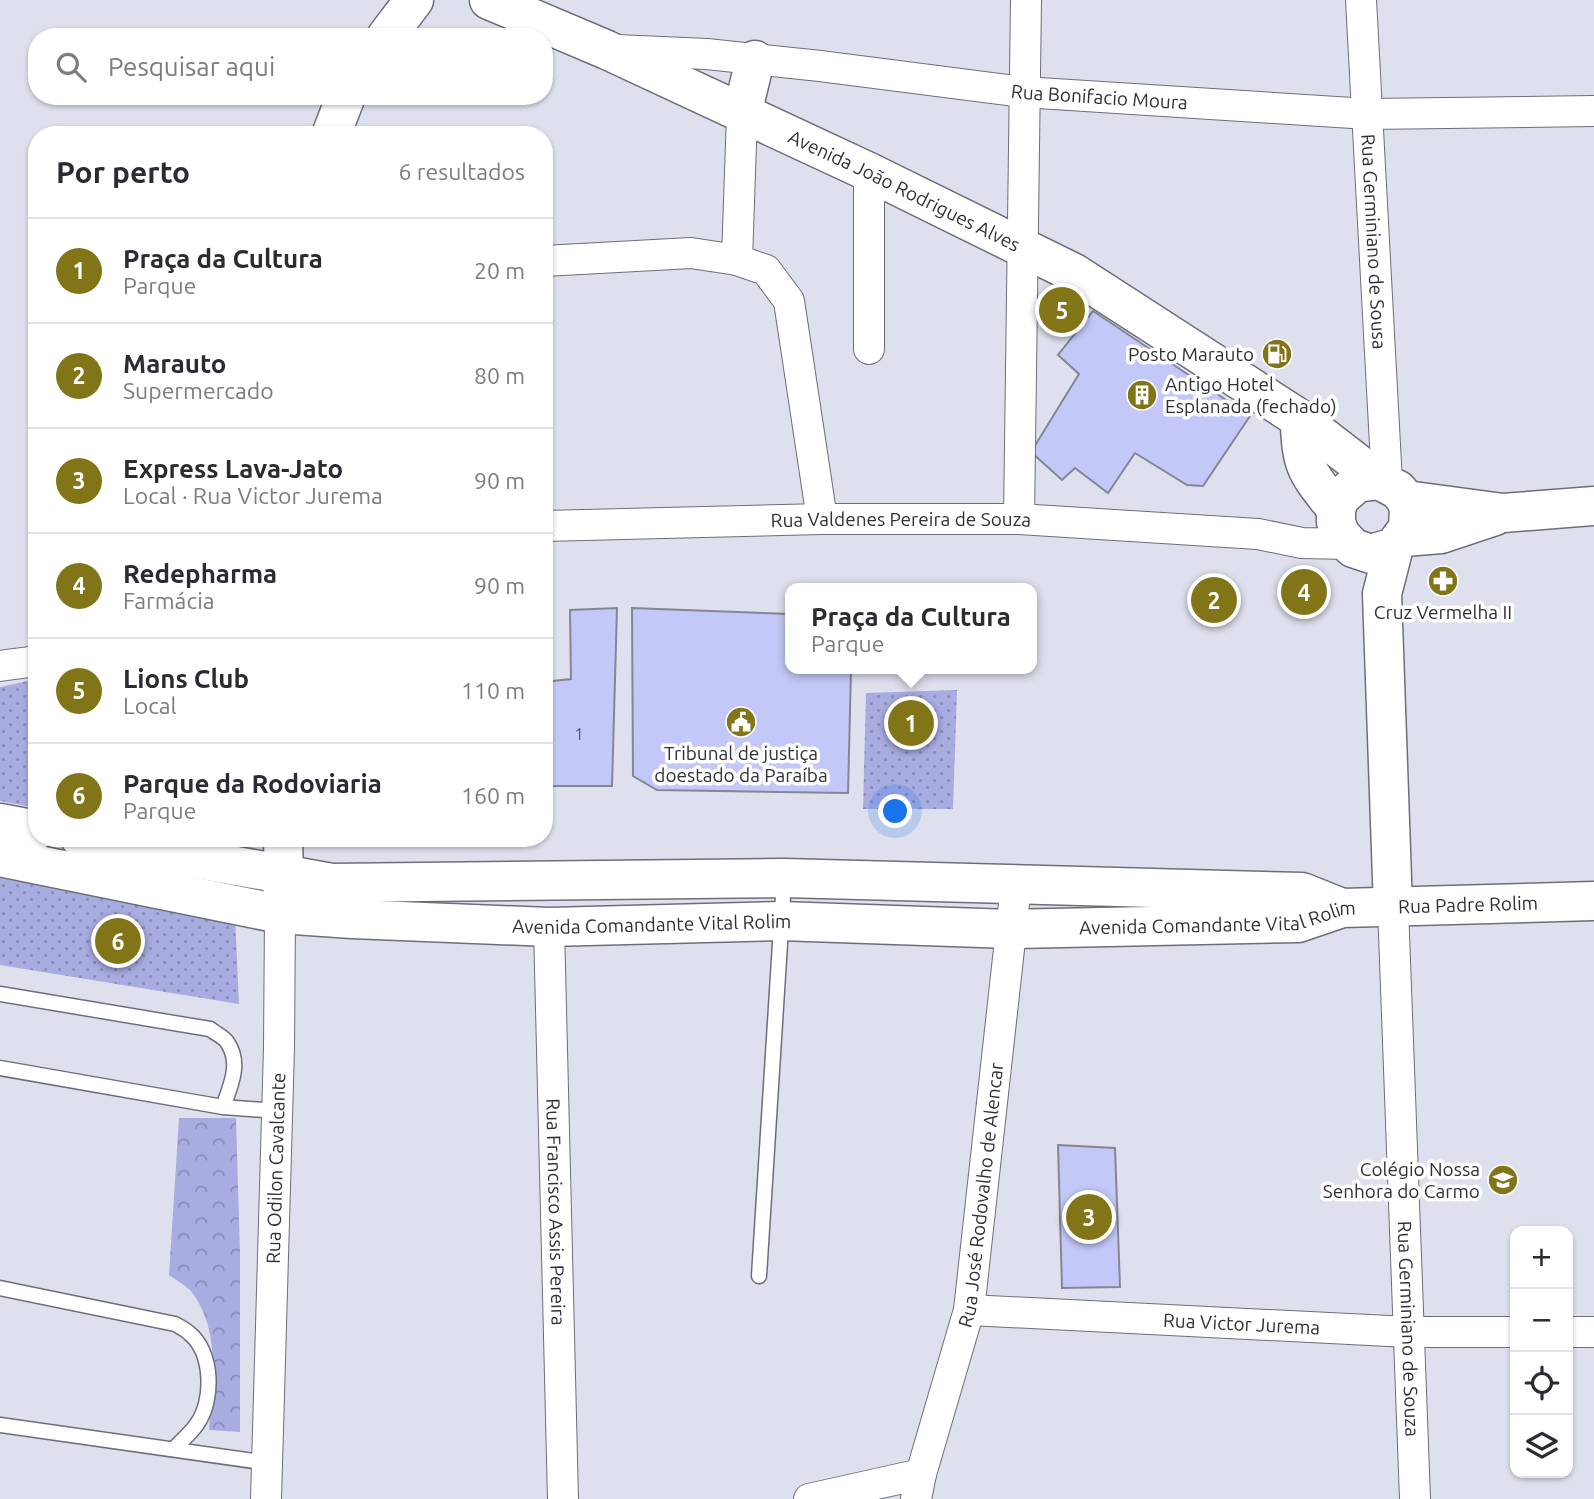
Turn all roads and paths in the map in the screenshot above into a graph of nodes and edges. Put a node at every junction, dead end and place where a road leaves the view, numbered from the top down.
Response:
1 (414, 0) edge
2 (489, 0) edge
3 (1026, 0) edge
4 (1361, 0) edge
5 (393, 28) edge
6 (607, 50) junction
7 (755, 60) junction
8 (1023, 92) junction
9 (343, 105) edge
10 (1594, 111) edge
11 (742, 114) junction
12 (1368, 114) junction
13 (334, 126) edge
14 (869, 172) junction
15 (1023, 246) junction
16 (737, 260) junction
17 (553, 261) edge
18 (869, 349) dead end
19 (1300, 419) junction
20 (1594, 506) edge
21 (822, 519) junction
22 (1018, 519) junction
23 (1372, 519) junction
24 (553, 526) edge
25 (28, 662) edge
26 (0, 666) edge
27 (0, 823) edge
28 (28, 828) edge
29 (128, 847) edge
30 (283, 847) edge
31 (0, 857) edge
32 (284, 876) junction
33 (784, 878) junction
34 (1016, 886) junction
35 (1594, 901) edge
36 (1393, 906) junction
37 (1342, 908) junction
38 (280, 914) junction
39 (780, 921) junction
40 (550, 927) junction
41 (1010, 929) junction
42 (0, 994) edge
43 (0, 1068) edge
44 (223, 1107) junction
45 (277, 1111) junction
46 (759, 1276) dead end
47 (0, 1288) edge
48 (969, 1310) junction
49 (1409, 1332) junction
50 (1510, 1332) edge
51 (1573, 1332) edge
52 (1594, 1332) edge
53 (0, 1425) edge
54 (175, 1448) junction
55 (268, 1462) junction
56 (918, 1487) edge
57 (266, 1499) edge
58 (562, 1499) edge
59 (809, 1499) edge
60 (1415, 1499) edge

1 - 5 main road
2 - 6 main road, Avenida João Rodrigues Alves
3 - 8 street
4 - 12 street, Rua Germiniano de Sousa
6 - 7 street, Rua Bonifacio Moura
6 - 11 main road, Avenida João Rodrigues Alves
7 - 8 street, Rua Bonifacio Moura
7 - 11 main road
8 - 12 street, Rua Bonifacio Moura
8 - 15 street
9 - 13 main road
10 - 12 street, Rua Bonifacio Moura
11 - 14 main road, Avenida João Rodrigues Alves
11 - 16 street
12 - 23 street, Rua Germiniano de Sousa
14 - 15 main road, Avenida João Rodrigues Alves
14 - 18 street
15 - 19 main road, Avenida João Rodrigues Alves
15 - 22 street
16 - 17 street
16 - 21 street
19 - 23 main road, Avenida João Rodrigues Alves
19 - 23 main road
20 - 23 main road
21 - 22 street, Rua Valdenes Pereira de Souza
21 - 24 street, Rua Valdenes Pereira de Souza
22 - 23 street, Rua Valdenes Pereira de Souza
23 - 36 main road
25 - 26 street
27 - 28 main road
29 - 32 main road, Avenida Comandante Vital Rolim
30 - 32 main road, Rua Odilon Cavalcante
31 - 38 main road, Avenida Comandante Vital Rolim
32 - 33 main road, Avenida Comandante Vital Rolim
32 - 38 main road, Rua Odilon Cavalcante
33 - 34 main road, Avenida Comandante Vital Rolim
33 - 39 lane
34 - 37 main road, Avenida Comandante Vital Rolim
34 - 41 street, Rua José Rodovalho de Alencar
35 - 36 main road, Rua Padre Rolim
36 - 37 main road, Rua Padre Rolim
36 - 49 street, Rua Germiniano de Souza
37 - 41 main road, Avenida Comandante Vital Rolim
38 - 40 main road, Avenida Comandante Vital Rolim
38 - 45 street, Rua Odilon Cavalcante
39 - 40 main road, Avenida Comandante Vital Rolim
39 - 41 main road, Avenida Comandante Vital Rolim
39 - 46 lane
40 - 58 street, Rua Francisco Assis Pereira
41 - 48 street, Rua José Rodovalho de Alencar
42 - 44 lane
43 - 44 lane
44 - 45 lane
45 - 55 street, Rua Odilon Cavalcante
47 - 54 lane
48 - 49 street, Rua Victor Jurema
48 - 56 street, Rua José Rodovalho de Alencar
49 - 50 street, Rua Victor Jurema
49 - 60 street, Rua Germiniano de Souza
51 - 52 street
53 - 54 lane
54 - 55 lane
55 - 57 street, Rua Odilon Cavalcante
56 - 59 street

